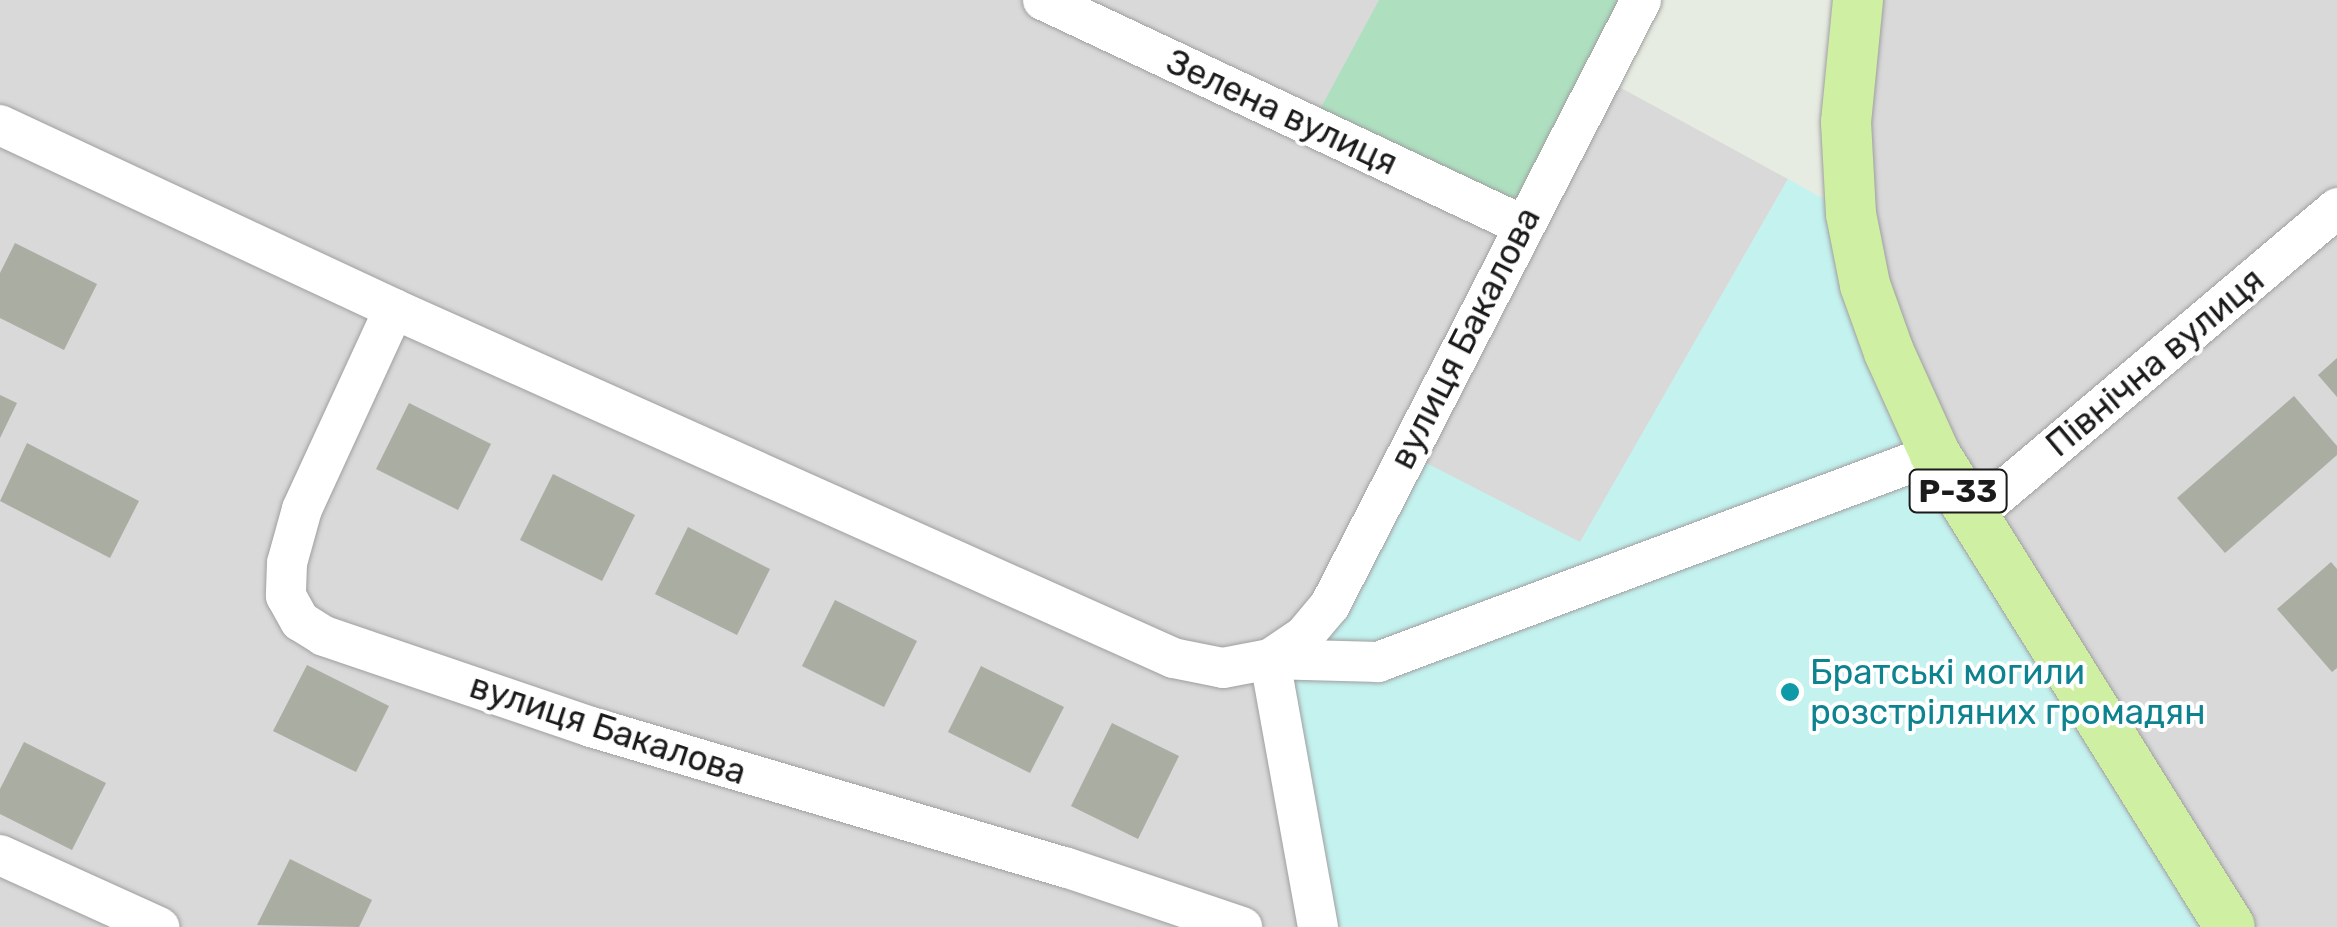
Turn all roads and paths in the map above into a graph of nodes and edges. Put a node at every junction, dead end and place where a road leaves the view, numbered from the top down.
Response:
1 (1043, 0) edge
2 (1641, 0) edge
3 (1858, 0) edge
4 (0, 125) edge
5 (2337, 208) edge
6 (1522, 225) junction
7 (394, 309) junction
8 (1935, 454) junction
9 (1973, 516) junction
10 (1270, 659) junction
11 (0, 855) edge
12 (159, 927) edge
13 (1242, 927) edge
14 (1318, 927) edge
15 (2230, 927) edge

1 - 6 street, Зелена вулиця
2 - 6 street, вулиця Бакалова
3 - 8 main road, Р-33
4 - 7 street, вулиця Бакалова
5 - 9 street, Північна вулиця
6 - 10 street, вулиця Бакалова
7 - 10 street, вулиця Бакалова
7 - 13 street, вулиця Бакалова
8 - 9 main road, Р-33
8 - 10 street, вулиця Бакалова
9 - 15 main road, Р-33
10 - 14 street
11 - 12 street

